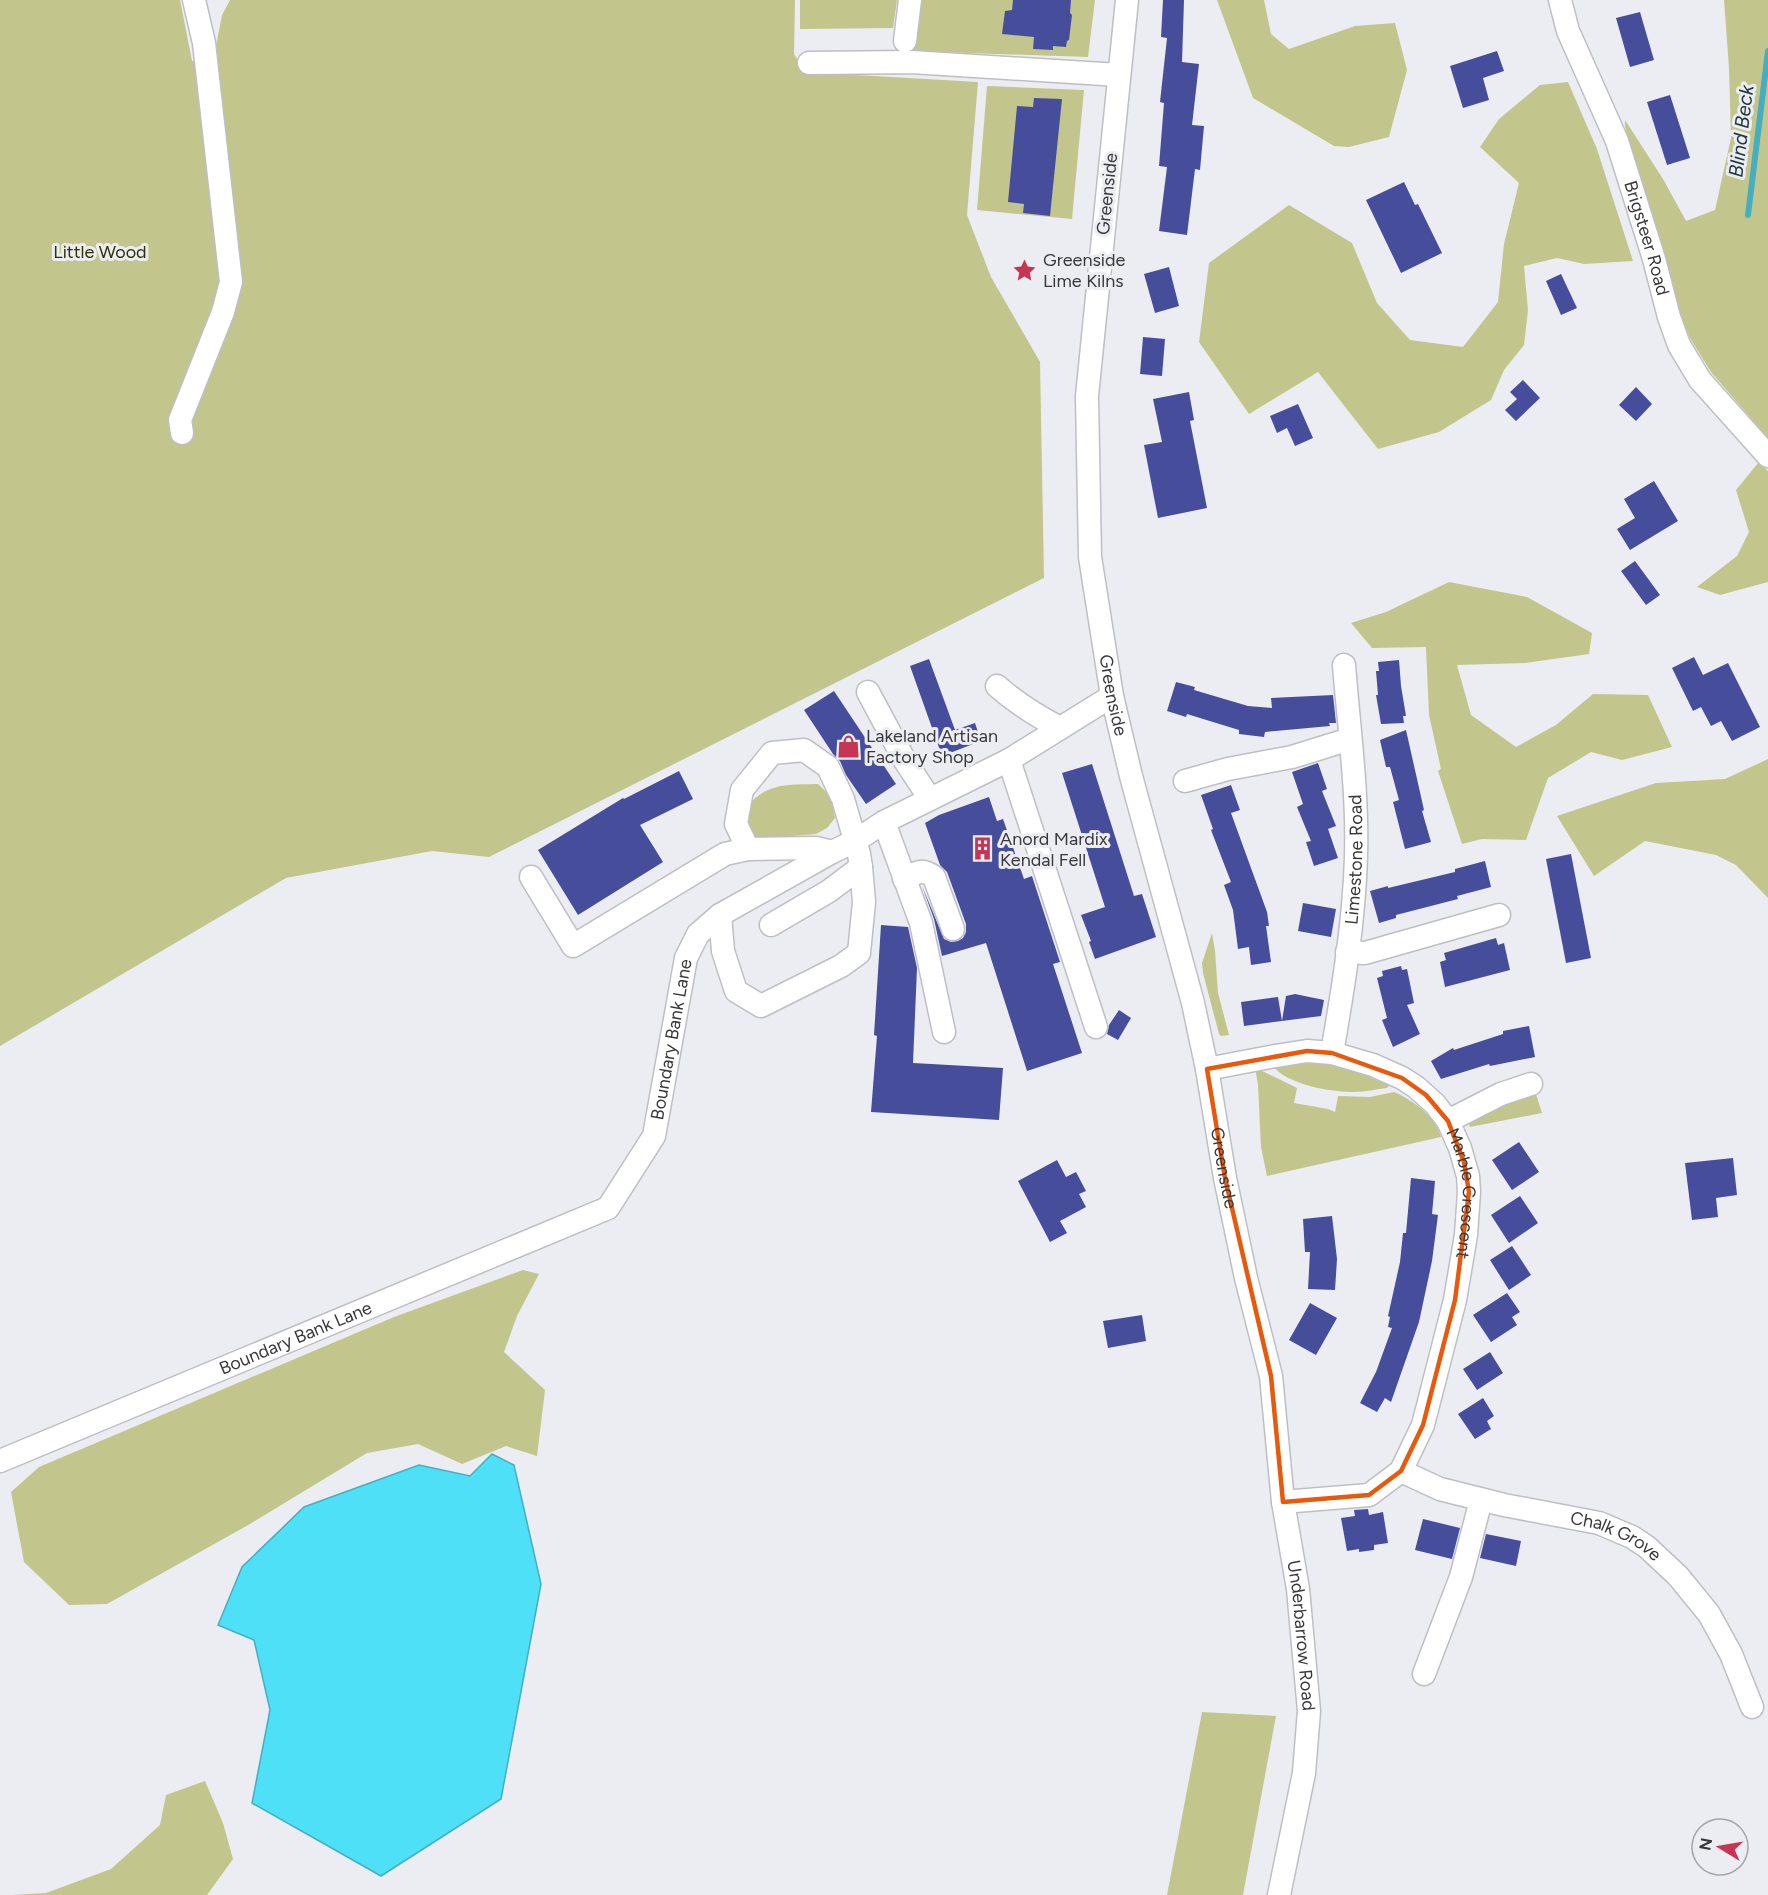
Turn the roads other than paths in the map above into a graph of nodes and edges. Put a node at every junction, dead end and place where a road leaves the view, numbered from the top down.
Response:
1 (194, 0) edge
2 (910, 0) edge
3 (1127, 0) edge
4 (1560, 0) edge
5 (905, 41) dead end
6 (809, 63) dead end
7 (1119, 75) junction
8 (182, 433) dead end
9 (1768, 456) edge
10 (1344, 665) dead end
11 (997, 686) dead end
12 (868, 692) dead end
13 (1112, 696) junction
14 (1060, 728) junction
15 (1350, 739) junction
16 (1009, 759) junction
17 (1185, 781) dead end
18 (930, 799) junction
19 (884, 822) junction
20 (855, 841) junction
21 (748, 849) junction
22 (832, 852) junction
23 (861, 867) junction
24 (531, 877) dead end
25 (904, 879) junction
26 (720, 915) junction
27 (1498, 915) dead end
28 (771, 926) dead end
29 (953, 929) dead end
30 (1347, 952) junction
31 (1096, 1027) dead end
32 (944, 1032) dead end
33 (1332, 1053) junction
34 (1207, 1069) junction
35 (1532, 1083) dead end
36 (1448, 1121) junction
37 (1271, 1376) joint
38 (0, 1461) edge
39 (1401, 1471) junction
40 (1481, 1500) junction
41 (1284, 1502) junction
42 (1424, 1674) dead end
43 (1752, 1707) dead end
44 (1279, 1895) edge

1 - 8 street
2 - 5 street
3 - 7 street, Greenside
4 - 9 street, Brigsteer Road
6 - 7 street
7 - 13 street, Greenside
10 - 15 street, Limestone Road
11 - 14 street
12 - 18 street
13 - 14 street, Boundary Bank Lane
13 - 34 street, Greenside
14 - 16 street, Boundary Bank Lane
15 - 17 street
15 - 30 street, Limestone Road
16 - 18 street, Boundary Bank Lane
16 - 31 street
18 - 19 street, Boundary Bank Lane
19 - 20 street, Boundary Bank Lane
19 - 25 street
20 - 21 street
20 - 22 street, Boundary Bank Lane
20 - 23 street
21 - 22 street
21 - 24 street
22 - 26 street, Boundary Bank Lane
23 - 26 street
23 - 28 street
25 - 29 street
25 - 32 street
26 - 38 street, Boundary Bank Lane
27 - 30 street
30 - 33 street, Limestone Road
33 - 34 street, Marble Crescent
33 - 36 street, Marble Crescent
34 - 37 street, Greenside
35 - 36 street
36 - 39 street, Marble Crescent
37 - 41 street, Underbarrow Road
39 - 40 street, Chalk Grove
39 - 41 street, Marble Crescent
40 - 42 street
40 - 43 street, Chalk Grove
41 - 44 street, Underbarrow Road

